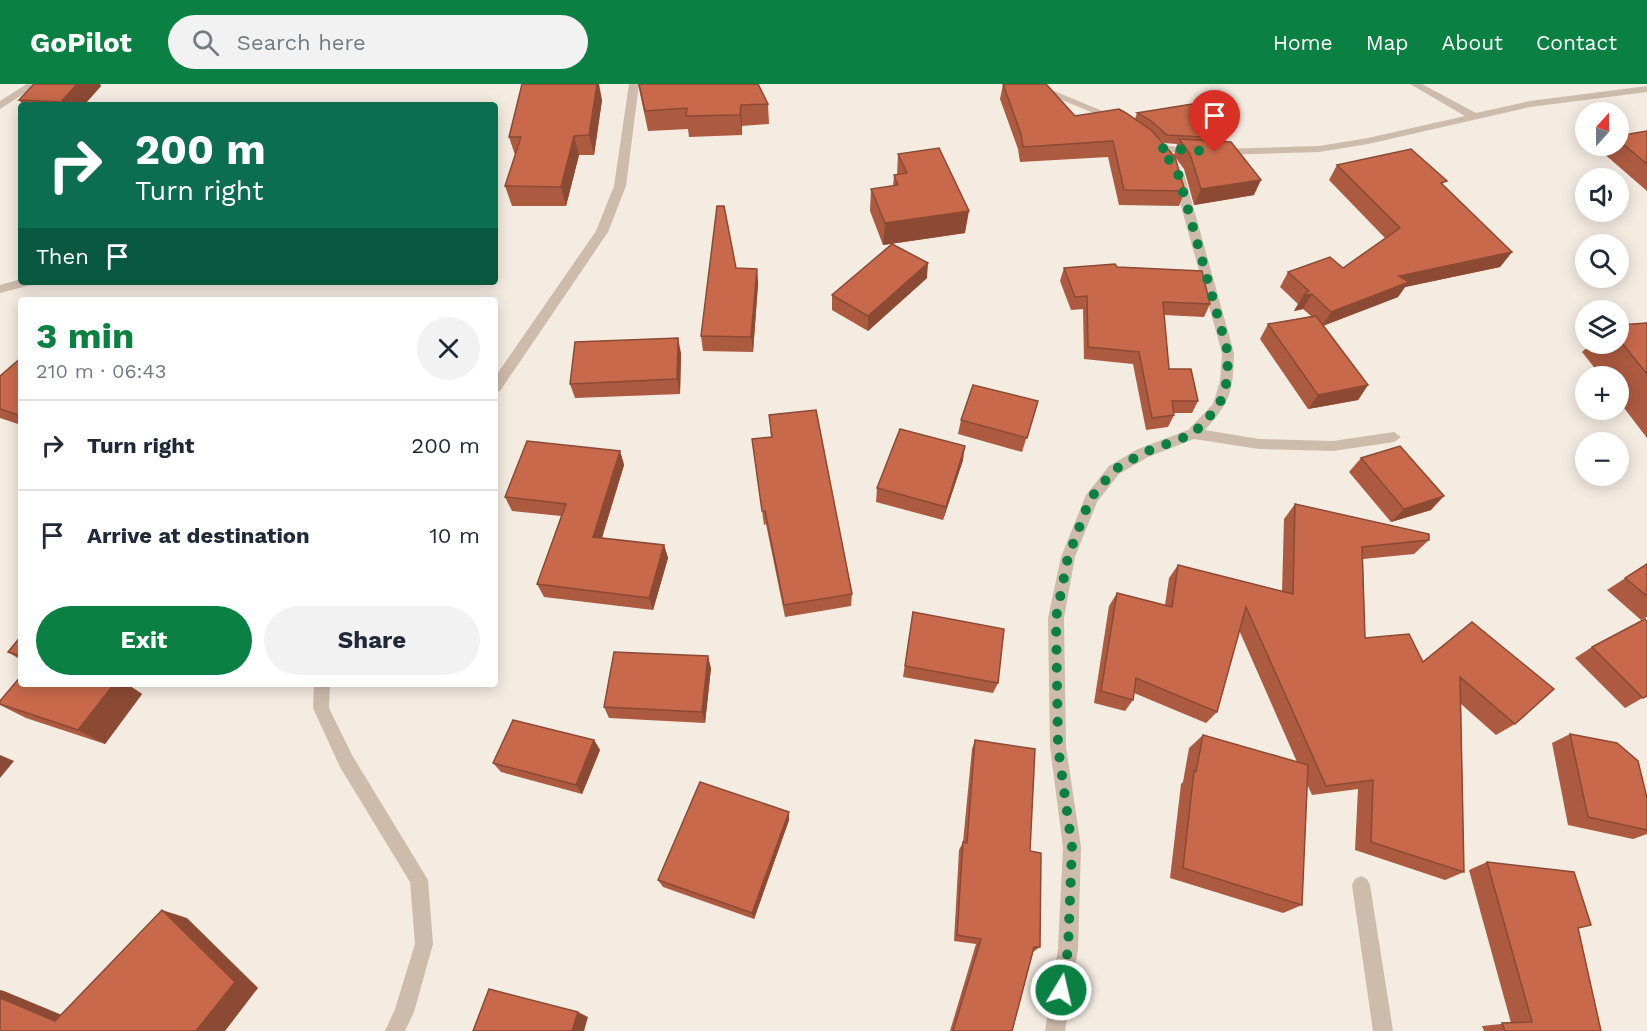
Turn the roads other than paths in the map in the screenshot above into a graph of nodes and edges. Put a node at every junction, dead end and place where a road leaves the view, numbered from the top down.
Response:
1 (34, 84) edge
2 (634, 84) edge
3 (1028, 84) edge
4 (1415, 84) edge
5 (1647, 88) edge
6 (1060, 90) edge
7 (0, 106) edge
8 (1475, 117) junction
9 (1132, 127) edge
10 (18, 284) edge
11 (0, 289) edge
12 (498, 383) edge
13 (1193, 434) junction
14 (1394, 437) dead end
15 (322, 687) edge
16 (1361, 885) dead end
17 (395, 1031) edge
18 (1055, 1031) edge
19 (1383, 1031) edge

1 - 7 street
2 - 12 street
3 - 6 street
4 - 8 street
5 - 8 street
6 - 9 street
8 - 13 street
10 - 11 street
13 - 14 street
13 - 18 street
15 - 17 street
16 - 19 street

